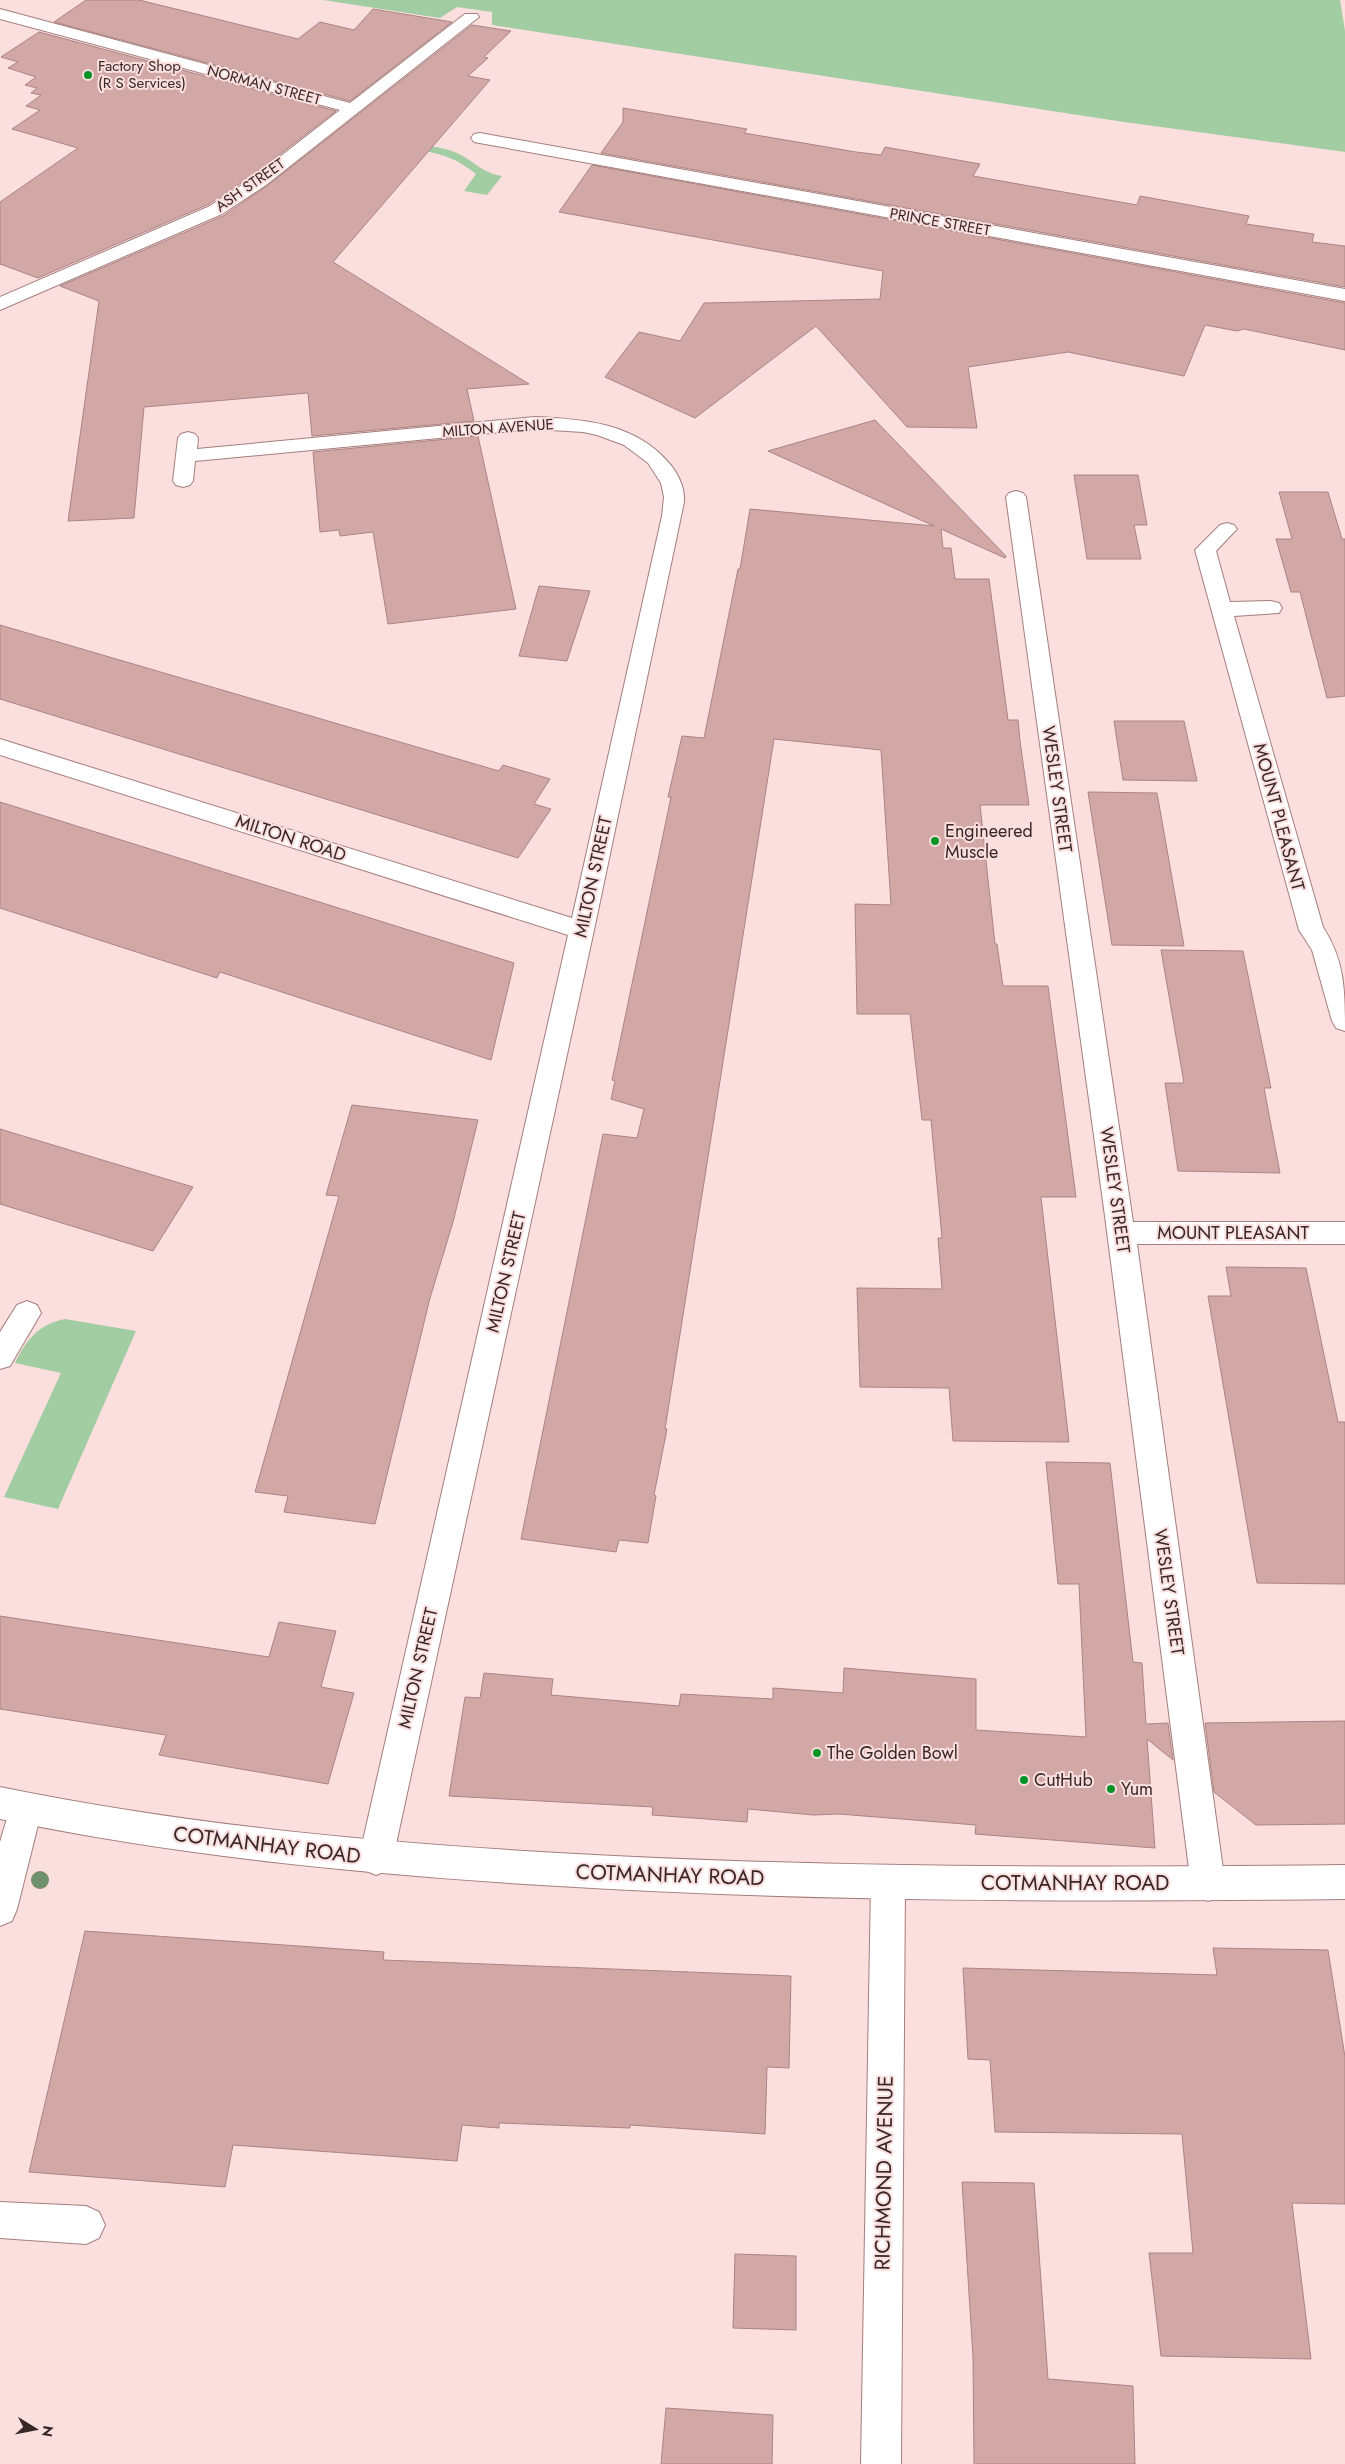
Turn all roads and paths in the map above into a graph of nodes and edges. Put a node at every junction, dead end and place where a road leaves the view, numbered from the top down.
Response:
1 (0, 14) edge
2 (471, 17) dead end
3 (354, 109) junction
4 (480, 138) dead end
5 (1345, 295) edge
6 (0, 304) edge
7 (183, 481) dead end
8 (1016, 498) dead end
9 (1226, 530) dead end
10 (1271, 608) dead end
11 (1222, 609) junction
12 (635, 687) joint
13 (0, 747) edge
14 (582, 930) junction
15 (1345, 1020) edge
16 (1121, 1233) junction
17 (1345, 1233) edge
18 (26, 1313) dead end
19 (0, 1357) edge
20 (12, 1806) edge
21 (376, 1858) junction
22 (888, 1882) junction
23 (1345, 1882) edge
24 (1208, 1884) junction
25 (0, 1909) edge
26 (0, 2220) edge
27 (86, 2225) dead end
28 (881, 2464) edge

1 - 3 street, NORMAN STREET
2 - 3 street, ASH STREET
3 - 6 street, ASH STREET
4 - 5 street, PRINCE STREET
7 - 12 street, MILTON AVENUE
8 - 16 street, WESLEY STREET
9 - 11 street, MOUNT PLEASANT
10 - 11 street
11 - 15 street, MOUNT PLEASANT
12 - 14 street, MILTON STREET
13 - 14 street, MILTON ROAD
14 - 21 street, MILTON STREET
16 - 17 street, MOUNT PLEASANT
16 - 24 street, WESLEY STREET
18 - 19 street
20 - 21 street, COTMANHAY ROAD
20 - 25 street
21 - 22 street, COTMANHAY ROAD
22 - 24 street, COTMANHAY ROAD
22 - 28 street, RICHMOND AVENUE
23 - 24 street, COTMANHAY ROAD
26 - 27 street

